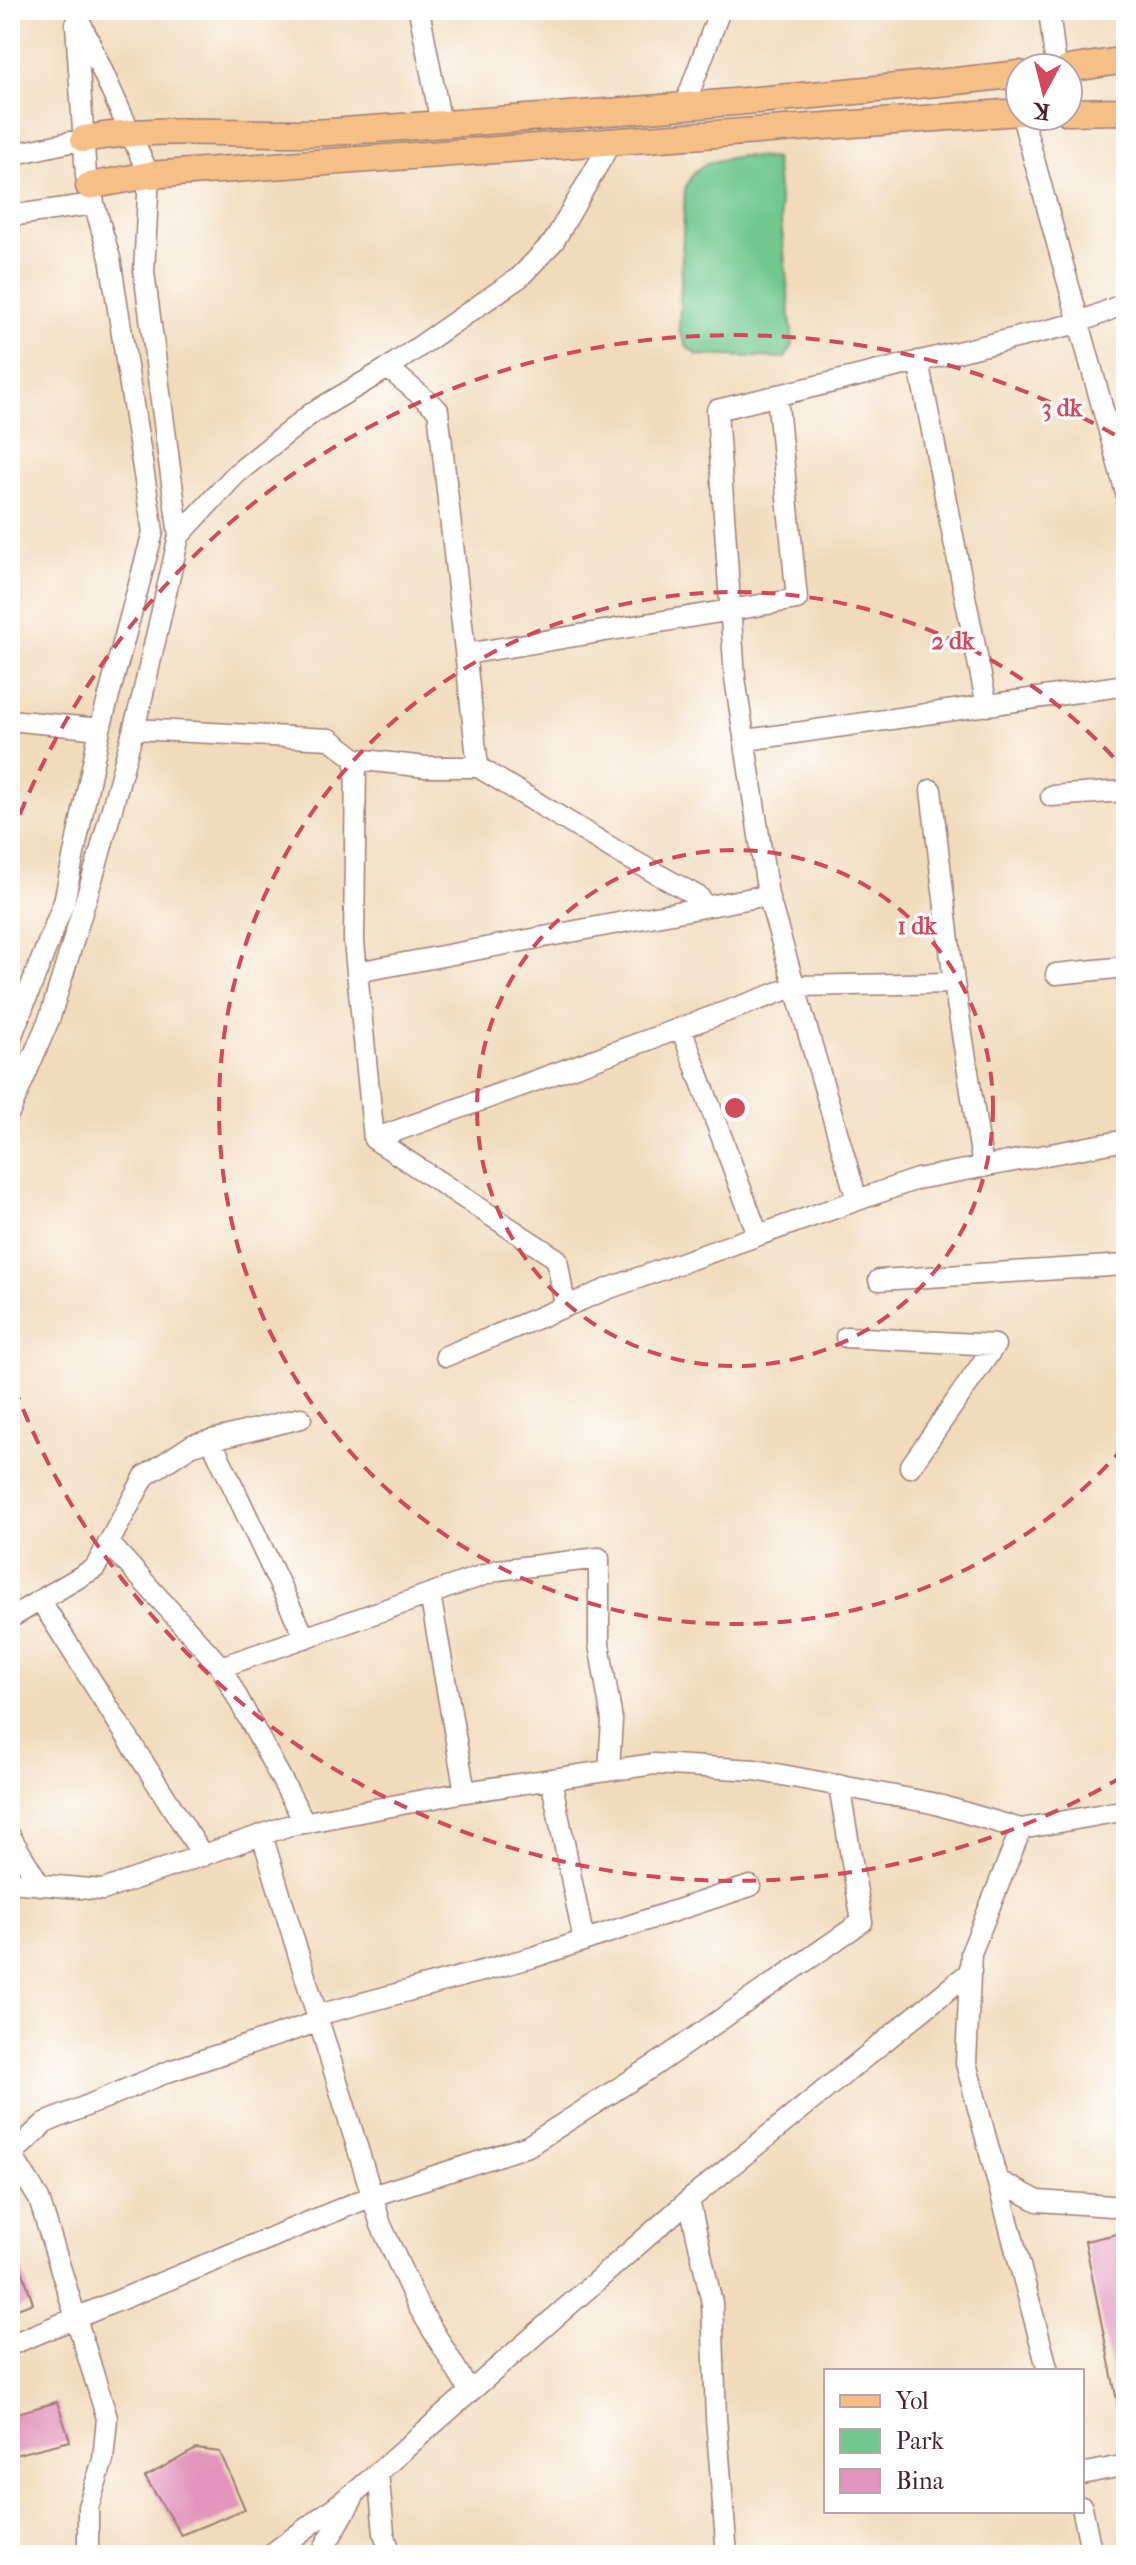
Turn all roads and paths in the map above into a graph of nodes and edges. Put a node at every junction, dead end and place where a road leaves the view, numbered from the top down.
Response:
1 (75, 10) edge
2 (419, 10) edge
3 (720, 10) edge
4 (1049, 10) edge
5 (1054, 52) edge
6 (1126, 60) edge
7 (1084, 67) edge
8 (1004, 76) edge
9 (684, 107) junction
10 (1126, 111) edge
11 (1084, 112) edge
12 (1004, 115) edge
13 (441, 124) junction
14 (131, 130) junction
15 (1026, 132) edge
16 (84, 139) junction
17 (611, 142) junction
18 (10, 155) edge
19 (149, 175) junction
20 (91, 195) junction
21 (10, 216) edge
22 (1126, 303) edge
23 (1078, 323) junction
24 (918, 361) junction
25 (388, 368) junction
26 (777, 395) junction
27 (1126, 493) edge
28 (179, 536) junction
29 (731, 612) junction
30 (466, 654) junction
31 (1126, 685) edge
32 (987, 706) junction
33 (10, 720) edge
34 (100, 729) junction
35 (134, 729) junction
36 (747, 740) junction
37 (356, 759) junction
38 (478, 767) junction
39 (931, 790) dead end
40 (1126, 791) edge
41 (1051, 796) dead end
42 (768, 895) junction
43 (705, 907) junction
44 (1126, 967) edge
45 (357, 972) junction
46 (1056, 974) dead end
47 (954, 983) junction
48 (796, 986) junction
49 (681, 1028) junction
50 (10, 1040) edge
51 (10, 1111) edge
52 (374, 1139) junction
53 (1126, 1140) edge
54 (983, 1167) junction
55 (857, 1200) junction
56 (758, 1235) junction
57 (1126, 1265) edge
58 (879, 1280) dead end
59 (565, 1306) junction
60 (846, 1337) dead end
61 (446, 1356) dead end
62 (301, 1418) dead end
63 (211, 1440) junction
64 (910, 1467) dead end
65 (109, 1543) junction
66 (430, 1594) junction
67 (40, 1600) junction
68 (10, 1618) edge
69 (305, 1638) junction
70 (221, 1667) junction
71 (609, 1770) junction
72 (551, 1779) junction
73 (839, 1785) junction
74 (465, 1792) junction
75 (1126, 1810) edge
76 (305, 1823) junction
77 (1021, 1829) junction
78 (262, 1835) junction
79 (10, 1836) edge
80 (203, 1856) junction
81 (10, 1882) edge
82 (40, 1885) junction
83 (750, 1886) dead end
84 (584, 1941) junction
85 (971, 1971) junction
86 (319, 2018) junction
87 (11, 2152) edge
88 (997, 2180) junction
89 (372, 2196) junction
90 (689, 2200) junction
91 (1126, 2207) edge
92 (73, 2317) junction
93 (10, 2345) edge
94 (1047, 2369) edge
95 (470, 2392) junction
96 (1126, 2465) edge
97 (378, 2472) junction
98 (1084, 2474) edge
99 (359, 2489) junction
100 (1083, 2513) edge
101 (88, 2555) edge
102 (270, 2555) edge
103 (320, 2555) edge
104 (391, 2555) edge
105 (727, 2555) edge
106 (1092, 2555) edge

1 - 14 street
1 - 16 street
2 - 13 street
3 - 9 street
4 - 5 street
6 - 7 main road
8 - 9 main road
9 - 13 main road
10 - 11 main road
12 - 17 main road
13 - 14 main road
14 - 16 main road
14 - 19 street
15 - 23 street
16 - 18 street
16 - 20 street
17 - 19 main road
17 - 25 street
19 - 20 main road
19 - 28 street
20 - 21 street
20 - 34 street
22 - 23 street
23 - 24 street
23 - 27 street
24 - 26 street
24 - 32 street
25 - 28 street
25 - 30 street
26 - 29 street
26 - 29 street
28 - 35 street
29 - 30 street
29 - 36 street
30 - 38 street
31 - 32 street
32 - 36 street
33 - 34 street
34 - 50 street
35 - 37 street
35 - 51 street
36 - 42 street
37 - 38 street
37 - 45 street
38 - 43 street
39 - 47 street
40 - 41 street
42 - 43 street
42 - 48 street
43 - 45 street
44 - 46 street
45 - 52 street
47 - 48 street
47 - 54 street
48 - 49 street
48 - 55 street
49 - 52 street
49 - 56 street
52 - 59 street
53 - 54 street
54 - 55 street
55 - 56 street
56 - 59 street
57 - 58 street
59 - 61 street
60 - 64 street
62 - 63 street
63 - 65 street
63 - 69 street
65 - 67 street
65 - 70 street
66 - 69 street
66 - 71 street
66 - 74 street
67 - 68 street
67 - 80 street
69 - 70 street
70 - 76 street
71 - 72 street
71 - 73 street
72 - 74 street
72 - 84 street
73 - 77 street
73 - 89 street
74 - 76 street
75 - 77 street
76 - 78 street
77 - 85 street
78 - 80 street
78 - 86 street
79 - 82 street
80 - 82 street
81 - 82 street
83 - 84 street
84 - 86 street
85 - 88 street
85 - 90 street
86 - 87 street
86 - 89 street
87 - 92 street
88 - 91 street
88 - 94 street
89 - 92 street
89 - 95 street
90 - 95 street
90 - 105 street
92 - 93 street
92 - 101 street
95 - 97 street
96 - 98 street
97 - 99 street
97 - 104 street
99 - 102 street
99 - 103 street
100 - 106 street

